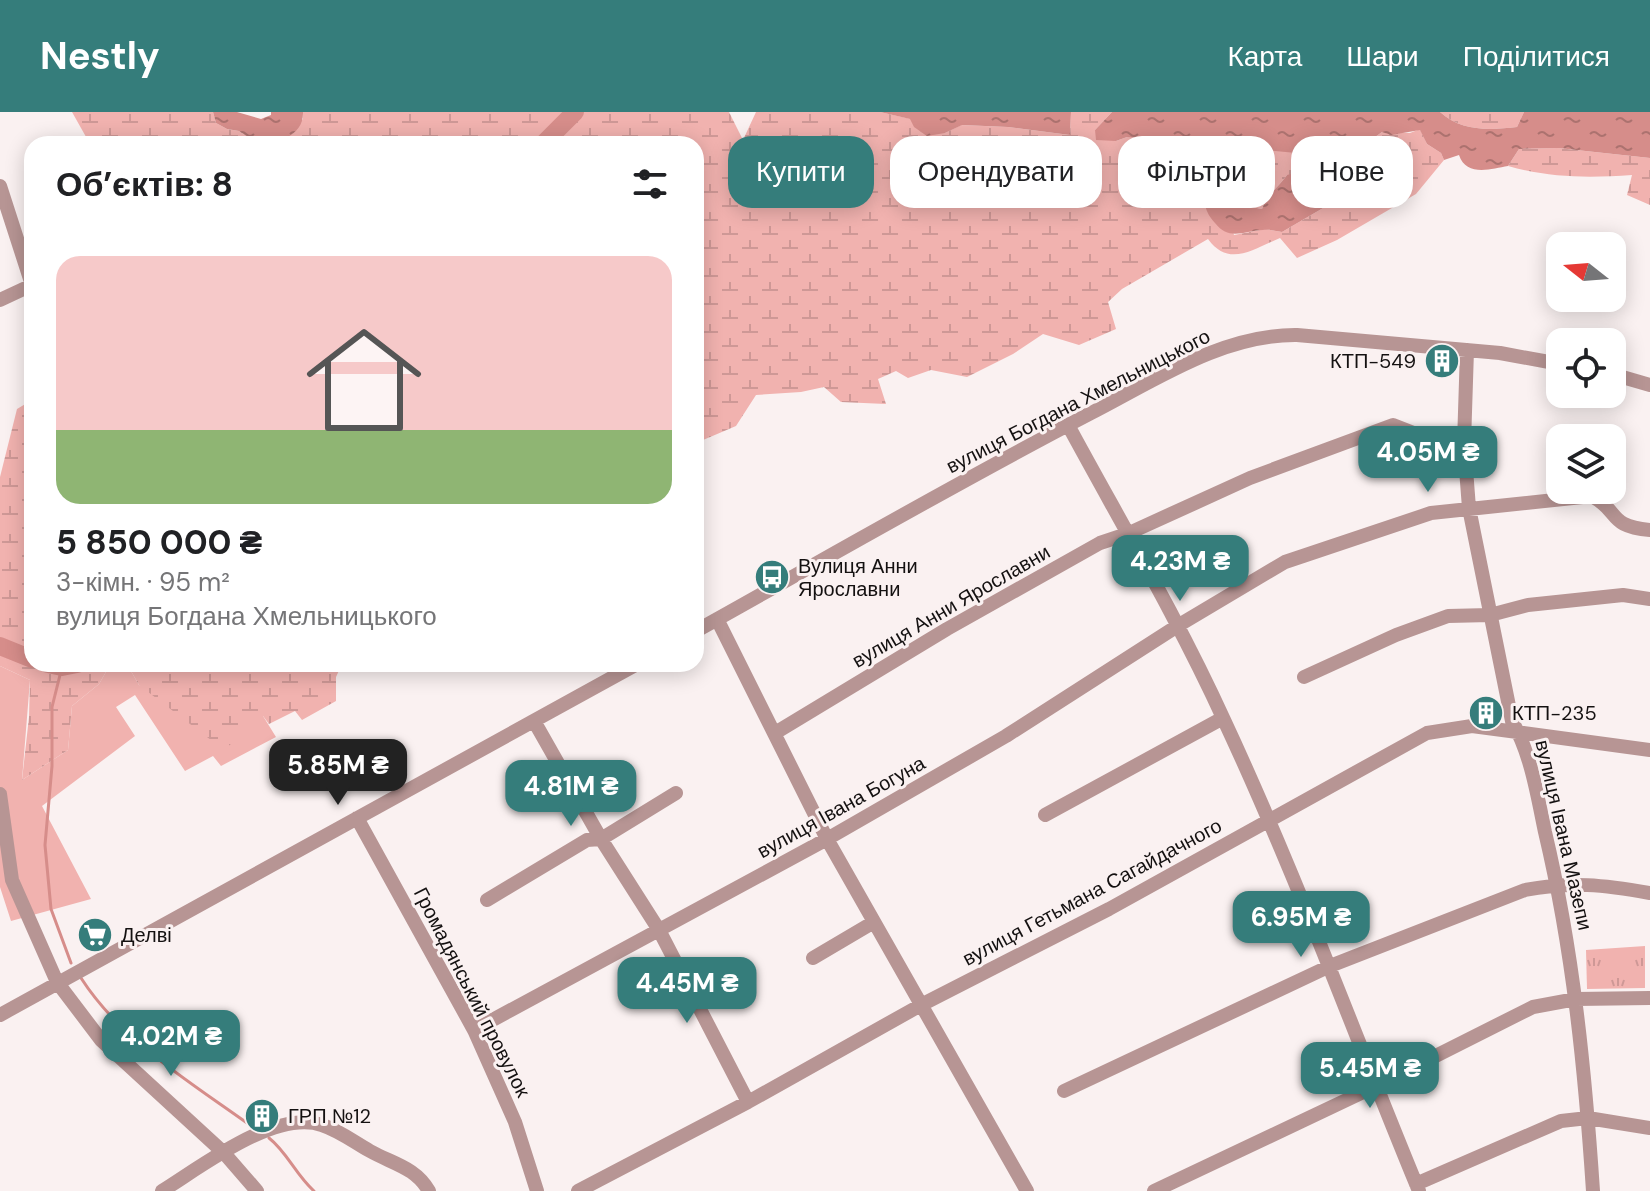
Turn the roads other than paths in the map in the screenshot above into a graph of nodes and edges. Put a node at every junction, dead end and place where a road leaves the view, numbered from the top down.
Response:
1 (0, 186) edge
2 (24, 260) edge
3 (24, 289) edge
4 (0, 300) edge
5 (1467, 350) junction
6 (1546, 362) edge
7 (1626, 378) edge
8 (1650, 385) edge
9 (1068, 425) junction
10 (1464, 443) junction
11 (1469, 508) junction
12 (1650, 530) edge
13 (1127, 534) junction
14 (1650, 599) edge
15 (1490, 615) junction
16 (717, 619) junction
17 (1179, 625) junction
18 (704, 626) edge
19 (623, 672) edge
20 (1304, 677) dead end
21 (1223, 718) junction
22 (534, 721) junction
23 (775, 733) junction
24 (1519, 733) junction
25 (1650, 750) edge
26 (676, 793) dead end
27 (0, 794) edge
28 (1045, 815) dead end
29 (357, 818) junction
30 (1270, 819) junction
31 (601, 839) junction
32 (827, 839) junction
33 (1557, 883) junction
34 (1650, 893) edge
35 (487, 900) dead end
36 (874, 922) junction
37 (659, 930) junction
38 (813, 958) dead end
39 (1330, 966) junction
40 (57, 982) junction
41 (1650, 998) edge
42 (1576, 999) junction
43 (921, 1005) junction
44 (0, 1015) edge
45 (474, 1030) junction
46 (1376, 1086) junction
47 (1064, 1091) dead end
48 (748, 1102) junction
49 (1588, 1118) junction
50 (1650, 1128) edge
51 (224, 1153) junction
52 (1417, 1188) edge
53 (162, 1191) edge
54 (257, 1191) edge
55 (429, 1191) edge
56 (537, 1191) edge
57 (578, 1191) edge
58 (1027, 1191) edge
59 (1154, 1191) edge
60 (1593, 1191) edge

1 - 2 street
3 - 4 street
5 - 6 street, вулиця Богдана Хмельницького
5 - 9 street, вулиця Богдана Хмельницького
5 - 10 street, вулиця Івана Мазепи
7 - 8 street
9 - 13 street
9 - 16 street, вулиця Богдана Хмельницького
10 - 11 street, вулиця Івана Мазепи
10 - 13 street, вулиця Анни Ярославни
11 - 12 street, вулиця Івана Богуна
11 - 15 street, вулиця Івана Мазепи
11 - 17 street, вулиця Івана Богуна
13 - 17 street
13 - 23 street, вулиця Анни Ярославни
14 - 15 street
15 - 20 street
15 - 24 street, вулиця Івана Мазепи
16 - 18 street, вулиця Богдана Хмельницького
16 - 23 street
17 - 21 street
17 - 32 street, вулиця Івана Богуна
19 - 22 street
21 - 28 street
21 - 30 street
22 - 29 street
22 - 31 street
23 - 32 street
24 - 25 street, вулиця Гетьмана Сагайдачного
24 - 30 street, вулиця Гетьмана Сагайдачного
24 - 33 street, вулиця Івана Мазепи
26 - 31 street
27 - 40 street
29 - 40 street
29 - 45 street, Громадянський провулок
30 - 39 street
30 - 43 street, вулиця Гетьмана Сагайдачного
31 - 35 street
31 - 37 street
32 - 36 street
32 - 37 street, вулиця Івана Богуна
33 - 34 street
33 - 39 street
33 - 42 street, вулиця Івана Мазепи
36 - 38 street
36 - 43 street
37 - 45 street, вулиця Івана Богуна
37 - 48 street
39 - 46 street
39 - 47 street
40 - 44 street
40 - 51 street
41 - 42 street
42 - 46 street
42 - 49 street, вулиця Івана Мазепи
43 - 48 street, вулиця Гетьмана Сагайдачного
43 - 58 street
45 - 56 street, Громадянський провулок
46 - 52 street
46 - 59 street
48 - 57 street, вулиця Гетьмана Сагайдачного
49 - 50 street
49 - 52 street
49 - 60 street, вулиця Івана Мазепи
51 - 53 street
51 - 54 street
51 - 55 street

